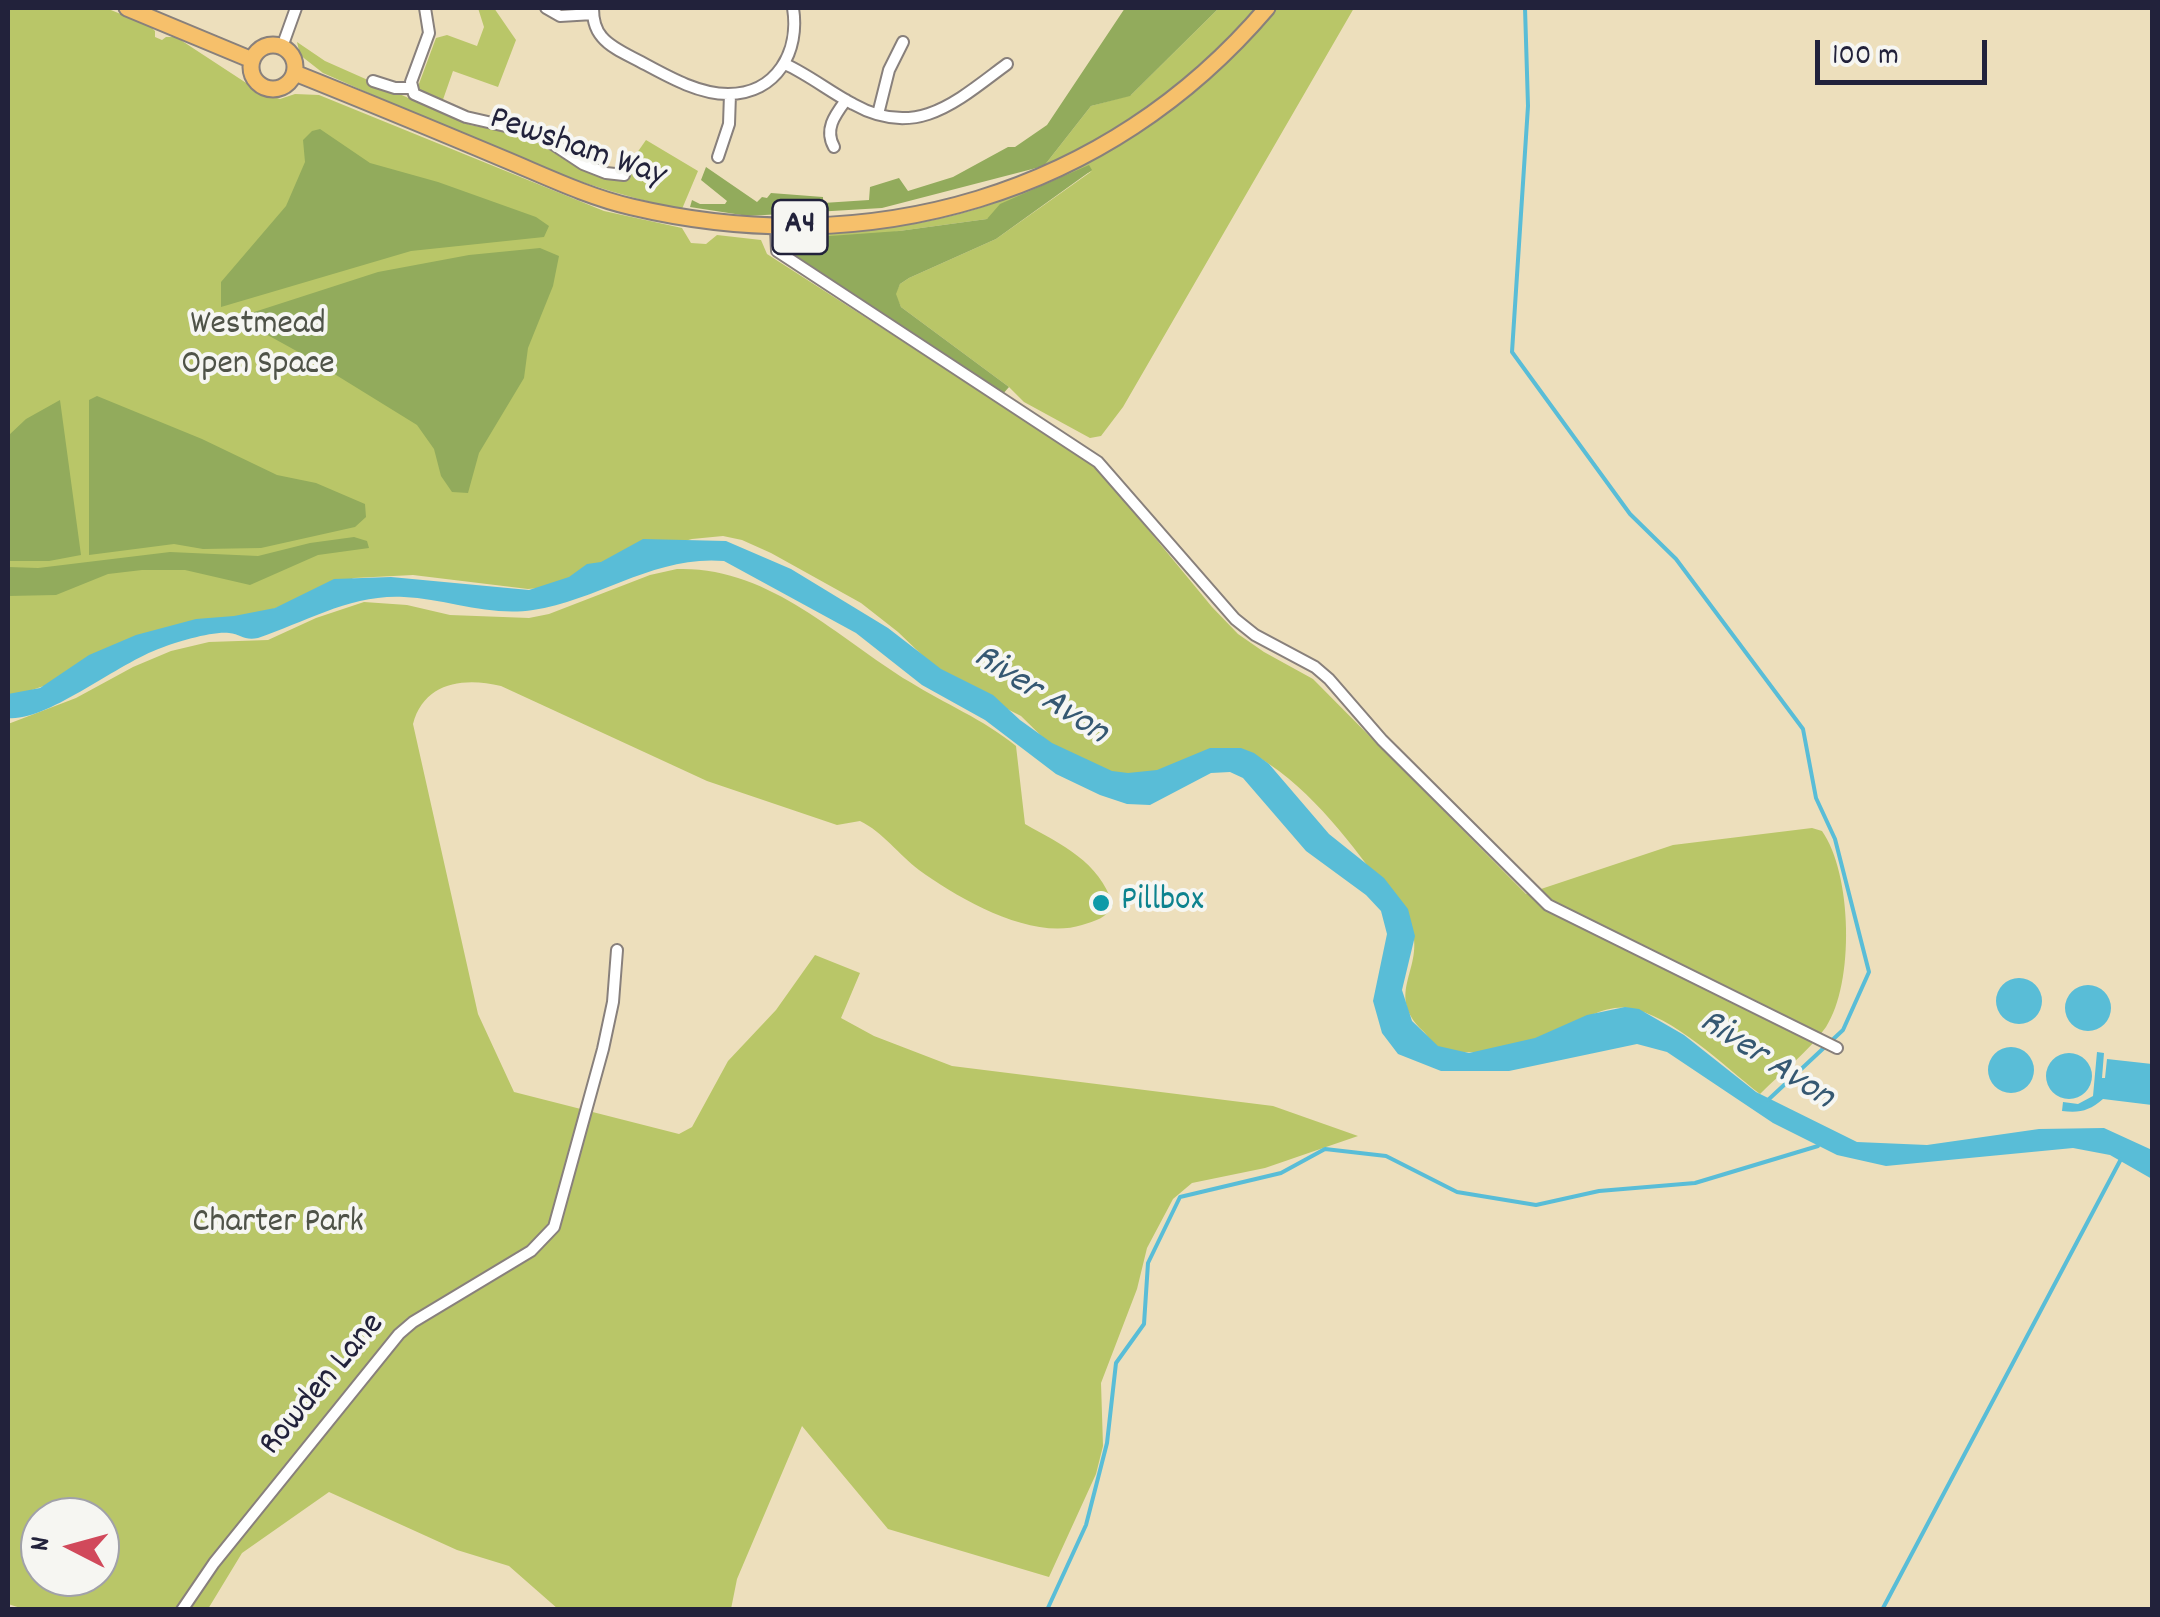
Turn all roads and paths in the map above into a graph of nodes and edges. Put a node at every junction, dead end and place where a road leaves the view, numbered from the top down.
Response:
1 (127, 8) edge
2 (296, 8) edge
3 (425, 8) edge
4 (546, 8) edge
5 (793, 8) edge
6 (1267, 8) edge
7 (593, 11) edge
8 (282, 47) junction
9 (897, 48) dead end
10 (252, 60) junction
11 (785, 64) junction
12 (1007, 64) dead end
13 (295, 72) junction
14 (373, 81) dead end
15 (410, 88) junction
16 (730, 94) junction
17 (846, 100) junction
18 (878, 114) junction
19 (834, 147) dead end
20 (718, 157) dead end
21 (628, 159) dead end
22 (776, 229) junction
23 (617, 950) dead end
24 (1837, 1048) dead end
25 (182, 1610) edge

1 - 10 main road
2 - 8 street
3 - 15 street
4 - 7 street
5 - 11 street
6 - 22 main road, Pewsham Way / A4
7 - 16 street
8 - 10 main road
8 - 13 main road
9 - 18 street
10 - 13 main road
11 - 16 street
11 - 17 street
12 - 18 street
13 - 22 main road, Pewsham Way / A4
14 - 15 street
15 - 21 street
16 - 20 street
17 - 18 street
17 - 19 street
22 - 24 street
23 - 25 street, Rowden Lane

